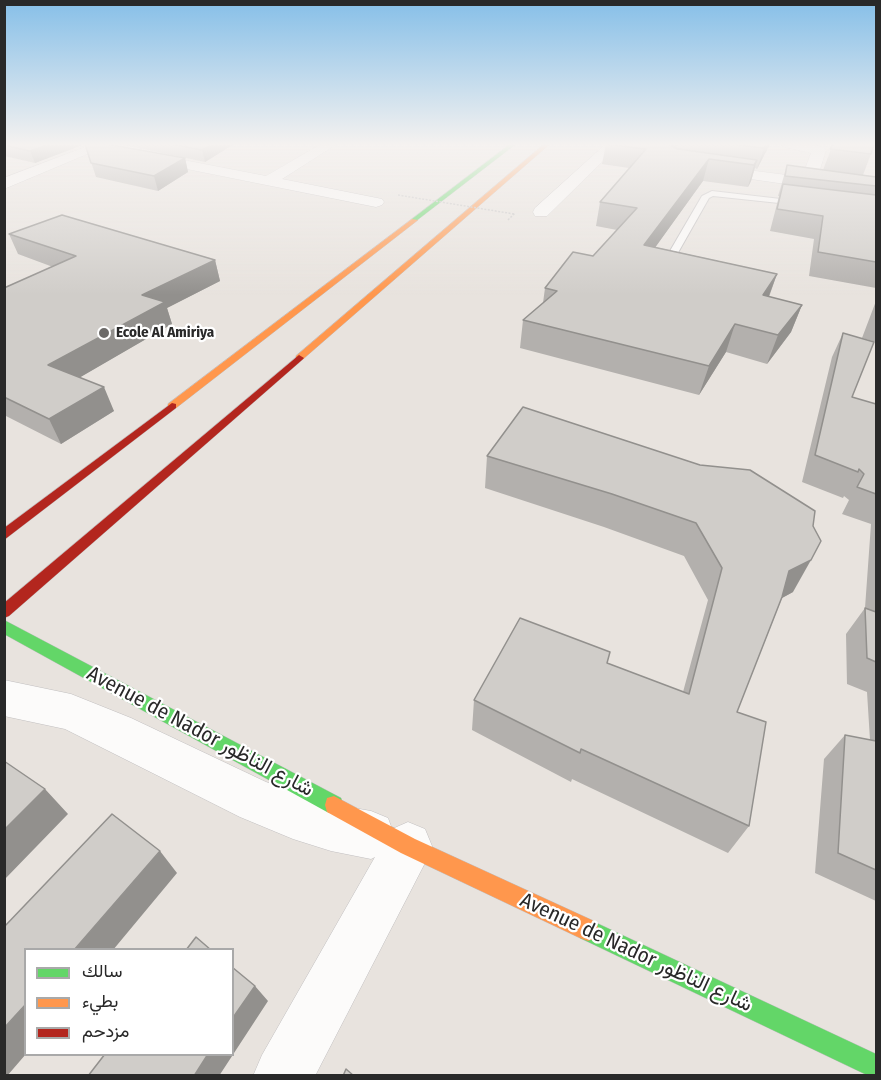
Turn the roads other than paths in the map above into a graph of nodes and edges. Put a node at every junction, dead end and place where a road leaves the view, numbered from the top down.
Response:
1 (337, 194) edge
2 (447, 194) edge
3 (489, 194) edge
4 (560, 194) edge
5 (709, 194) edge
6 (724, 194) edge
7 (376, 202) dead end
8 (806, 204) edge
9 (541, 212) dead end
10 (668, 262) edge
11 (4, 535) edge
12 (4, 612) edge
13 (4, 626) edge
14 (89, 696) junction
15 (4, 698) edge
16 (402, 842) junction
17 (876, 1066) edge
18 (283, 1076) edge

1 - 7 street
2 - 11 main road
3 - 12 main road
4 - 9 street
5 - 10 lane
6 - 8 lane
13 - 14 main road, Avenue de Nador شارع الناظور
14 - 15 street, Avenue de Nador شارع الناظور
14 - 16 street, Avenue de Nador شارع الناظور
16 - 17 main road, Avenue de Nador شارع الناظور
16 - 18 street

